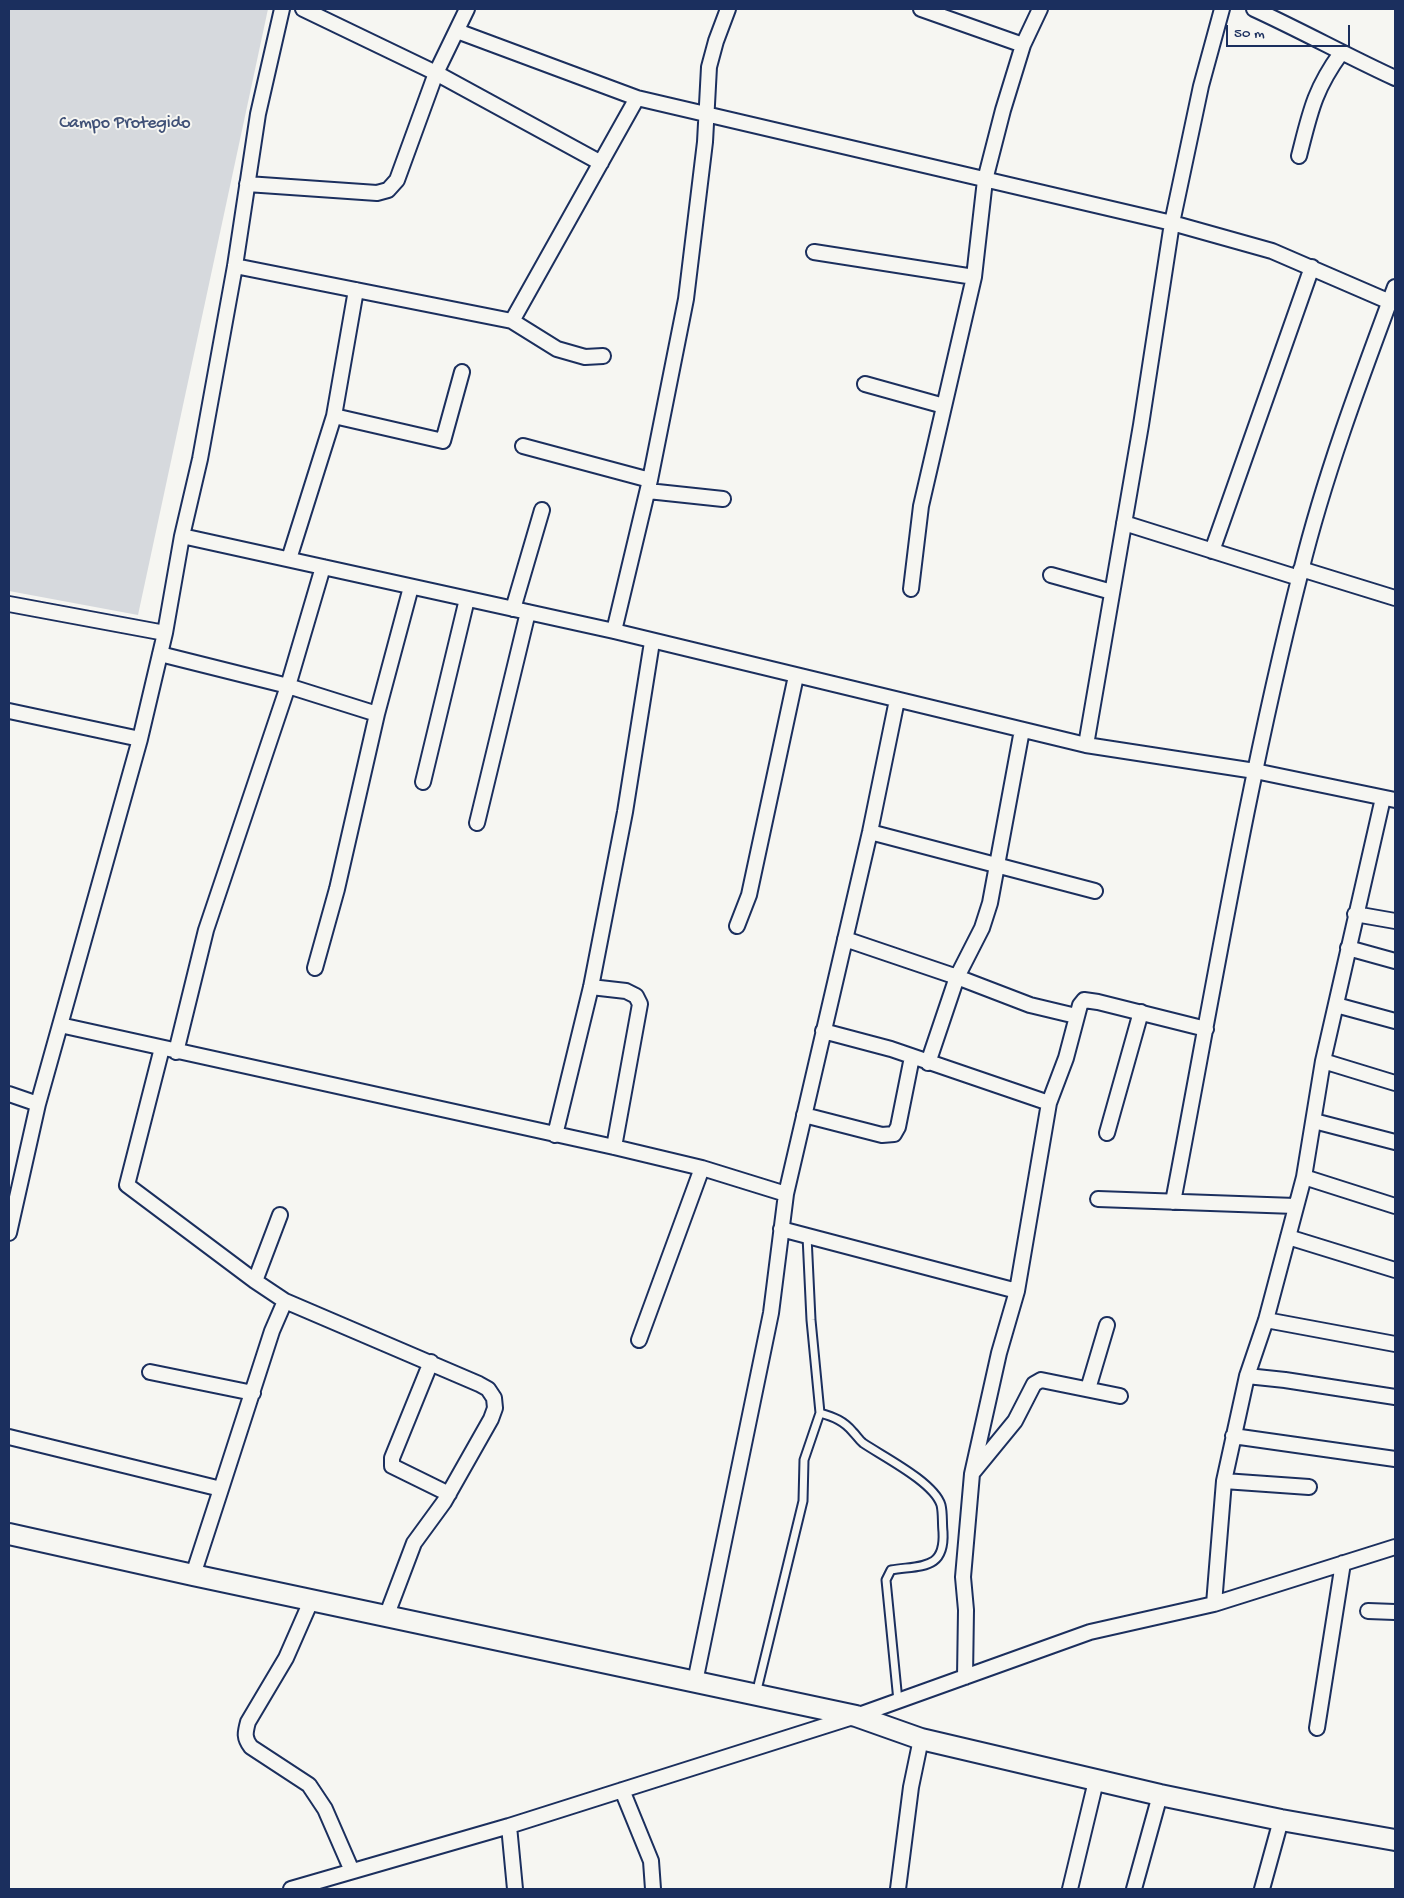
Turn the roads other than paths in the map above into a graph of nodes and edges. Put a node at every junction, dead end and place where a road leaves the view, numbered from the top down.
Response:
1 (282, 9) edge
2 (303, 9) edge
3 (468, 9) edge
4 (728, 9) edge
5 (921, 9) edge
6 (1040, 9) edge
7 (1222, 9) edge
8 (1254, 9) edge
9 (458, 30) junction
10 (1023, 45) junction
11 (1341, 53) junction
12 (436, 73) junction
13 (1395, 78) edge
14 (637, 98) junction
15 (705, 114) junction
16 (1298, 156) dead end
17 (600, 163) junction
18 (985, 180) junction
19 (247, 184) junction
20 (1172, 223) junction
21 (814, 252) dead end
22 (235, 266) junction
23 (1312, 267) junction
24 (974, 277) junction
25 (1395, 287) edge
26 (356, 290) junction
27 (1392, 302) edge
28 (512, 321) junction
29 (603, 356) dead end
30 (462, 372) dead end
31 (865, 384) dead end
32 (944, 406) junction
33 (334, 416) junction
34 (523, 446) dead end
35 (649, 486) junction
36 (723, 499) dead end
37 (542, 510) dead end
38 (1124, 523) junction
39 (182, 536) junction
40 (1212, 551) junction
41 (289, 559) junction
42 (323, 567) junction
43 (1300, 574) junction
44 (1051, 575) dead end
45 (411, 587) junction
46 (911, 590) dead end
47 (1112, 592) junction
48 (1395, 598) edge
49 (467, 599) junction
50 (9, 604) edge
51 (514, 609) junction
52 (528, 612) junction
53 (614, 631) junction
54 (165, 632) junction
55 (652, 642) junction
56 (160, 654) junction
57 (796, 676) junction
58 (288, 686) junction
59 (897, 700) junction
60 (9, 711) edge
61 (376, 714) junction
62 (1022, 730) junction
63 (140, 739) junction
64 (1086, 745) junction
65 (1255, 771) junction
66 (423, 782) dead end
67 (1389, 799) edge
68 (477, 823) dead end
69 (870, 832) junction
70 (997, 866) junction
71 (1095, 891) dead end
72 (1355, 914) junction
73 (1395, 921) edge
74 (738, 926) dead end
75 (845, 940) junction
76 (1348, 948) junction
77 (1395, 961) edge
78 (315, 968) dead end
79 (957, 977) junction
80 (591, 987) junction
81 (1336, 1005) junction
82 (1141, 1012) junction
83 (1076, 1016) junction
84 (1395, 1021) edge
85 (60, 1025) junction
86 (1206, 1030) junction
87 (822, 1031) junction
88 (162, 1048) junction
89 (176, 1052) junction
90 (912, 1057) junction
91 (1323, 1061) junction
92 (928, 1063) junction
93 (1395, 1083) edge
94 (9, 1094) edge
95 (1049, 1103) junction
96 (38, 1104) junction
97 (804, 1115) junction
98 (1314, 1121) junction
99 (1107, 1133) dead end
100 (555, 1134) junction
101 (1395, 1142) edge
102 (614, 1146) junction
103 (702, 1168) junction
104 (1304, 1176) junction
105 (786, 1194) junction
106 (1098, 1199) dead end
107 (1173, 1202) junction
108 (1295, 1206) junction
109 (1395, 1206) edge
110 (280, 1215) dead end
111 (9, 1227) edge
112 (781, 1229) junction
113 (807, 1236) junction
114 (1288, 1237) junction
115 (1395, 1270) edge
116 (255, 1282) junction
117 (1017, 1291) junction
118 (285, 1301) junction
119 (1266, 1320) junction
120 (1107, 1325) dead end
121 (639, 1340) dead end
122 (1395, 1344) edge
123 (431, 1362) junction
124 (150, 1372) dead end
125 (1247, 1376) junction
126 (1088, 1389) junction
127 (253, 1393) junction
128 (1120, 1396) dead end
129 (1395, 1397) edge
130 (820, 1413) junction
131 (1233, 1436) junction
132 (9, 1437) edge
133 (1395, 1459) edge
134 (972, 1474) junction
135 (1224, 1481) junction
136 (1309, 1487) dead end
137 (221, 1489) junction
138 (449, 1494) junction
139 (9, 1534) edge
140 (1395, 1547) edge
141 (1342, 1563) junction
142 (193, 1576) junction
143 (311, 1601) junction
144 (1214, 1604) junction
145 (1368, 1611) dead end
146 (1395, 1612) edge
147 (386, 1617) junction
148 (965, 1677) junction
149 (695, 1682) junction
150 (756, 1694) junction
151 (898, 1701) junction
152 (856, 1716) junction
153 (1317, 1728) dead end
154 (921, 1739) junction
155 (1096, 1780) junction
156 (622, 1790) junction
157 (1160, 1795) junction
158 (1281, 1820) junction
159 (509, 1826) junction
160 (1395, 1840) edge
161 (352, 1871) junction
162 (290, 1889) edge
163 (515, 1889) edge
164 (653, 1889) edge
165 (898, 1889) edge
166 (1070, 1889) edge
167 (1134, 1889) edge
168 (1262, 1889) edge

1 - 19 street
2 - 12 street
3 - 9 street
4 - 15 street
5 - 10 street
6 - 10 street
7 - 20 street
8 - 11 street
9 - 12 street
9 - 14 street
10 - 18 street
11 - 13 street
11 - 16 street
12 - 17 street
12 - 19 street
14 - 15 street
14 - 17 street
15 - 18 street
15 - 35 street
17 - 28 street
18 - 20 street
18 - 24 street
19 - 22 street
20 - 23 street
20 - 38 street
21 - 24 street
22 - 26 street
22 - 39 street
23 - 27 street
23 - 40 street
24 - 32 street
25 - 27 street
26 - 28 street
26 - 33 street
27 - 43 street
28 - 29 street
30 - 33 street
31 - 32 street
32 - 46 street
33 - 41 street
34 - 35 street
35 - 36 street
35 - 53 street
37 - 51 street
38 - 40 street
38 - 47 street
39 - 41 street
39 - 54 street
40 - 43 street
41 - 42 street
42 - 45 street
42 - 58 street
43 - 48 street
43 - 65 street
44 - 47 street
45 - 49 street
45 - 61 street
47 - 64 street
49 - 51 street
49 - 66 street
50 - 54 street
51 - 52 street
52 - 53 street
52 - 68 street
53 - 55 street
54 - 56 street
55 - 57 street
55 - 80 street
56 - 58 street
56 - 63 street
57 - 59 street
57 - 74 street
58 - 61 street
58 - 89 street
59 - 62 street
59 - 69 street
60 - 63 street
61 - 78 street
62 - 64 street
62 - 70 street
63 - 85 street
64 - 65 street
65 - 67 street
65 - 86 street
67 - 72 street
69 - 70 street
69 - 75 street
70 - 71 street
70 - 79 street
72 - 73 street
72 - 76 street
75 - 79 street
75 - 87 street
76 - 77 street
76 - 81 street
79 - 83 street
79 - 92 street
80 - 100 street
80 - 102 street
81 - 84 street
81 - 91 street
82 - 83 street
82 - 86 street
82 - 99 street
83 - 95 street
85 - 88 street
85 - 96 street
86 - 107 street
87 - 90 street
87 - 97 street
88 - 89 street
88 - 116 street
89 - 100 street
90 - 92 street
90 - 97 street
91 - 93 street
91 - 98 street
92 - 95 street
94 - 96 street
95 - 117 street
96 - 111 street
97 - 105 street
98 - 101 street
98 - 104 street
100 - 102 street
102 - 103 street
103 - 105 street
103 - 121 street
104 - 108 street
104 - 109 street
105 - 112 street
106 - 107 street
107 - 108 street
108 - 114 street
110 - 116 street
112 - 113 street
112 - 149 street
113 - 117 street
113 - 130 lane
114 - 115 street
114 - 119 street
116 - 118 street
117 - 134 street
118 - 123 street
118 - 127 street
119 - 122 street
119 - 125 street
120 - 126 street
123 - 138 street
123 - 138 street
124 - 127 street
125 - 129 street
125 - 131 street
126 - 128 street
126 - 134 street
127 - 137 street
130 - 150 lane
130 - 151 lane
131 - 133 street
131 - 135 street
132 - 137 street
134 - 148 street
135 - 136 street
135 - 144 street
137 - 142 street
138 - 147 street
139 - 142 street
140 - 141 street
141 - 144 street
141 - 153 street
142 - 143 street
143 - 147 street
143 - 161 street
144 - 148 street
145 - 146 street
147 - 149 street
148 - 151 street
149 - 150 street
150 - 152 street
151 - 152 street
152 - 154 street
152 - 156 street
154 - 155 street
154 - 165 street
155 - 157 street
155 - 166 street
156 - 159 street
156 - 164 street
157 - 158 street
157 - 167 street
158 - 160 street
158 - 168 street
159 - 161 street
159 - 163 street
161 - 162 street

